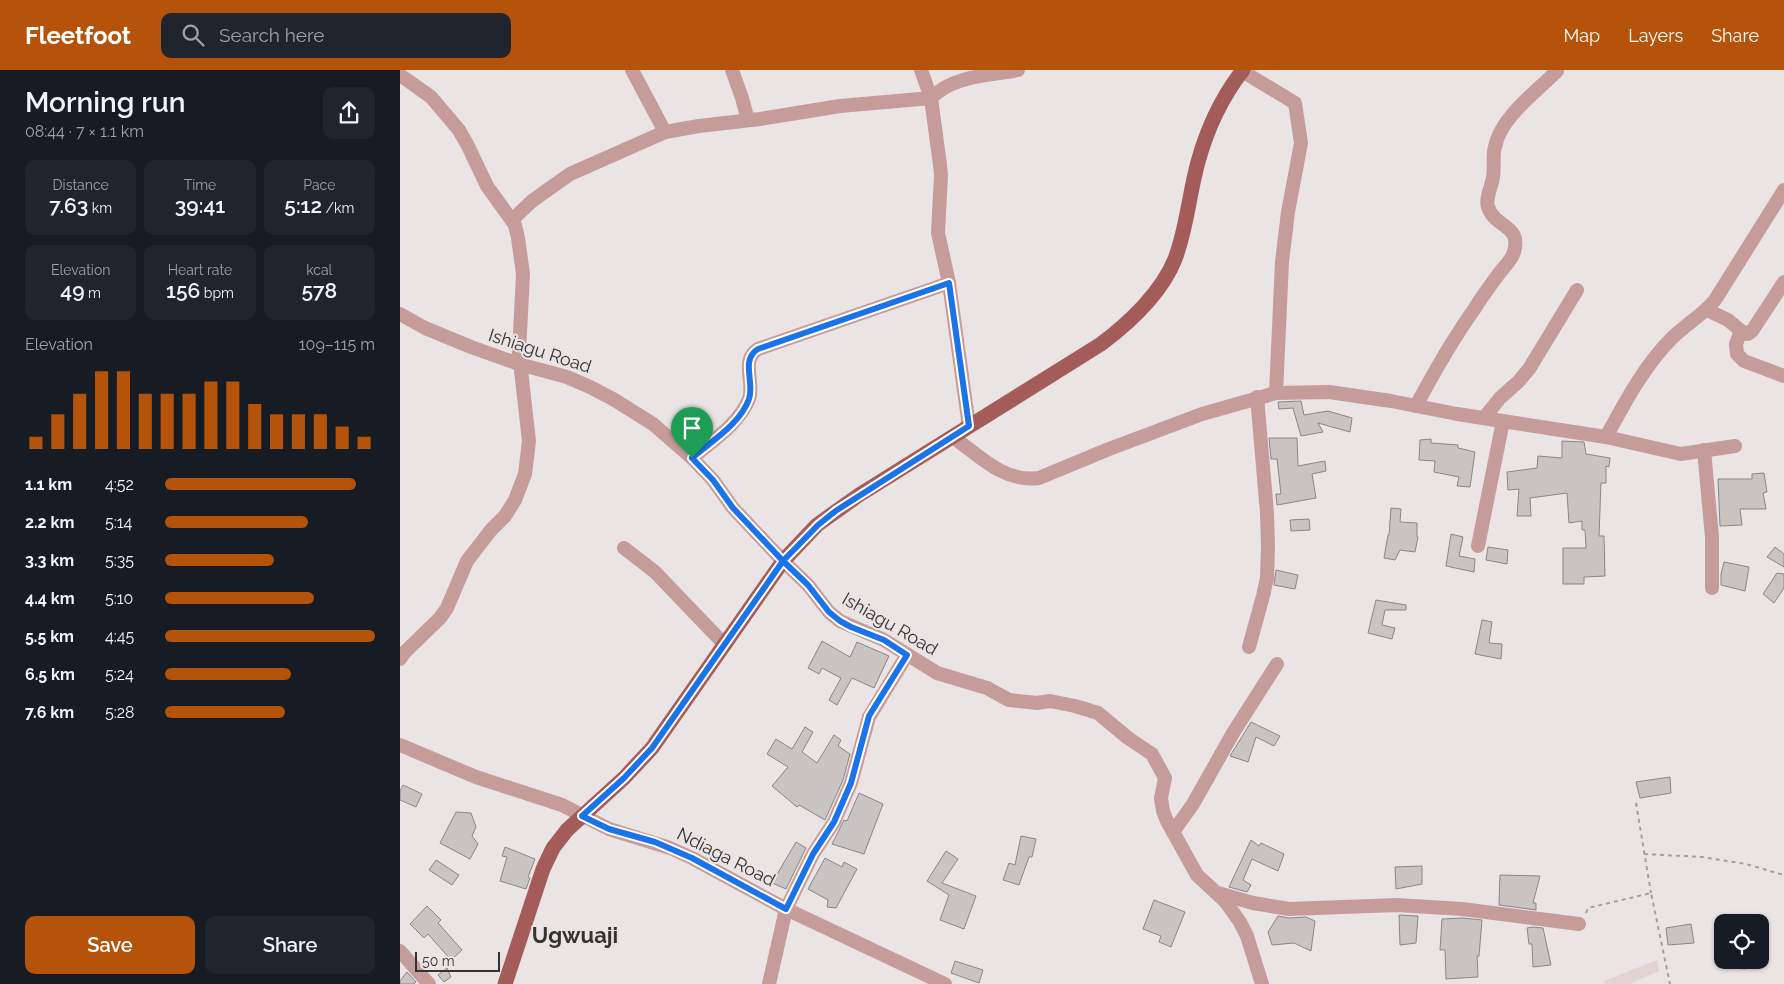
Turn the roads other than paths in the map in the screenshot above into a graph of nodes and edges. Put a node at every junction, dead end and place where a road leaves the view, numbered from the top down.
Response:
1 (632, 70) edge
2 (732, 70) edge
3 (921, 70) edge
4 (1018, 70) edge
5 (1242, 70) edge
6 (1557, 71) dead end
7 (400, 74) edge
8 (931, 98) junction
9 (748, 120) junction
10 (665, 132) junction
11 (1784, 190) edge
12 (1780, 208) edge
13 (512, 220) junction
14 (1784, 282) edge
15 (949, 283) junction
16 (1577, 290) dead end
17 (1707, 310) junction
18 (400, 314) edge
19 (1741, 331) junction
20 (520, 364) junction
21 (1784, 376) edge
22 (1276, 393) junction
23 (1257, 397) junction
24 (1416, 406) junction
25 (1484, 418) junction
26 (1503, 421) junction
27 (969, 426) junction
28 (953, 437) junction
29 (1606, 437) junction
30 (1735, 446) dead end
31 (1704, 450) junction
32 (692, 458) junction
33 (1478, 546) dead end
34 (624, 548) dead end
35 (783, 561) junction
36 (1712, 588) dead end
37 (725, 645) junction
38 (1249, 647) dead end
39 (402, 653) edge
40 (907, 655) junction
41 (1277, 664) dead end
42 (400, 745) edge
43 (582, 816) junction
44 (1173, 832) junction
45 (1215, 892) junction
46 (786, 909) junction
47 (1579, 924) road end
48 (400, 950) edge
49 (939, 983) edge
50 (429, 984) edge
51 (505, 984) edge
52 (769, 984) edge
53 (1262, 984) edge

1 - 10 street
2 - 9 street
3 - 8 street
4 - 8 street
5 - 22 street
5 - 27 main road
6 - 24 street
7 - 13 street
8 - 9 street
8 - 15 street
9 - 10 street
10 - 13 street
11 - 12 street
12 - 17 street
13 - 20 street
14 - 19 street
15 - 27 street
15 - 32 street
16 - 25 street
17 - 19 street
17 - 29 street
18 - 20 street, Ishiagu Road
19 - 21 street
20 - 32 street, Ishiagu Road
20 - 39 street
22 - 23 street
22 - 24 street
23 - 28 street
23 - 38 street
24 - 25 street
25 - 26 street
26 - 29 street
26 - 33 street
27 - 28 main road
28 - 35 main road
29 - 31 street
30 - 31 street
31 - 36 street
32 - 35 street, Ishiagu Road
34 - 37 street
35 - 37 main road
35 - 40 street, Ishiagu Road
37 - 43 main road
40 - 44 street, Ishiagu Road
40 - 46 street
41 - 44 street
42 - 43 street, Ndiaga Road
43 - 46 street, Ndiaga Road
43 - 51 main road
44 - 45 street, Ishiagu Road
45 - 47 street
45 - 53 street, Ishiagu Road
46 - 49 street, Ndiaga Road
46 - 52 street
48 - 50 street

